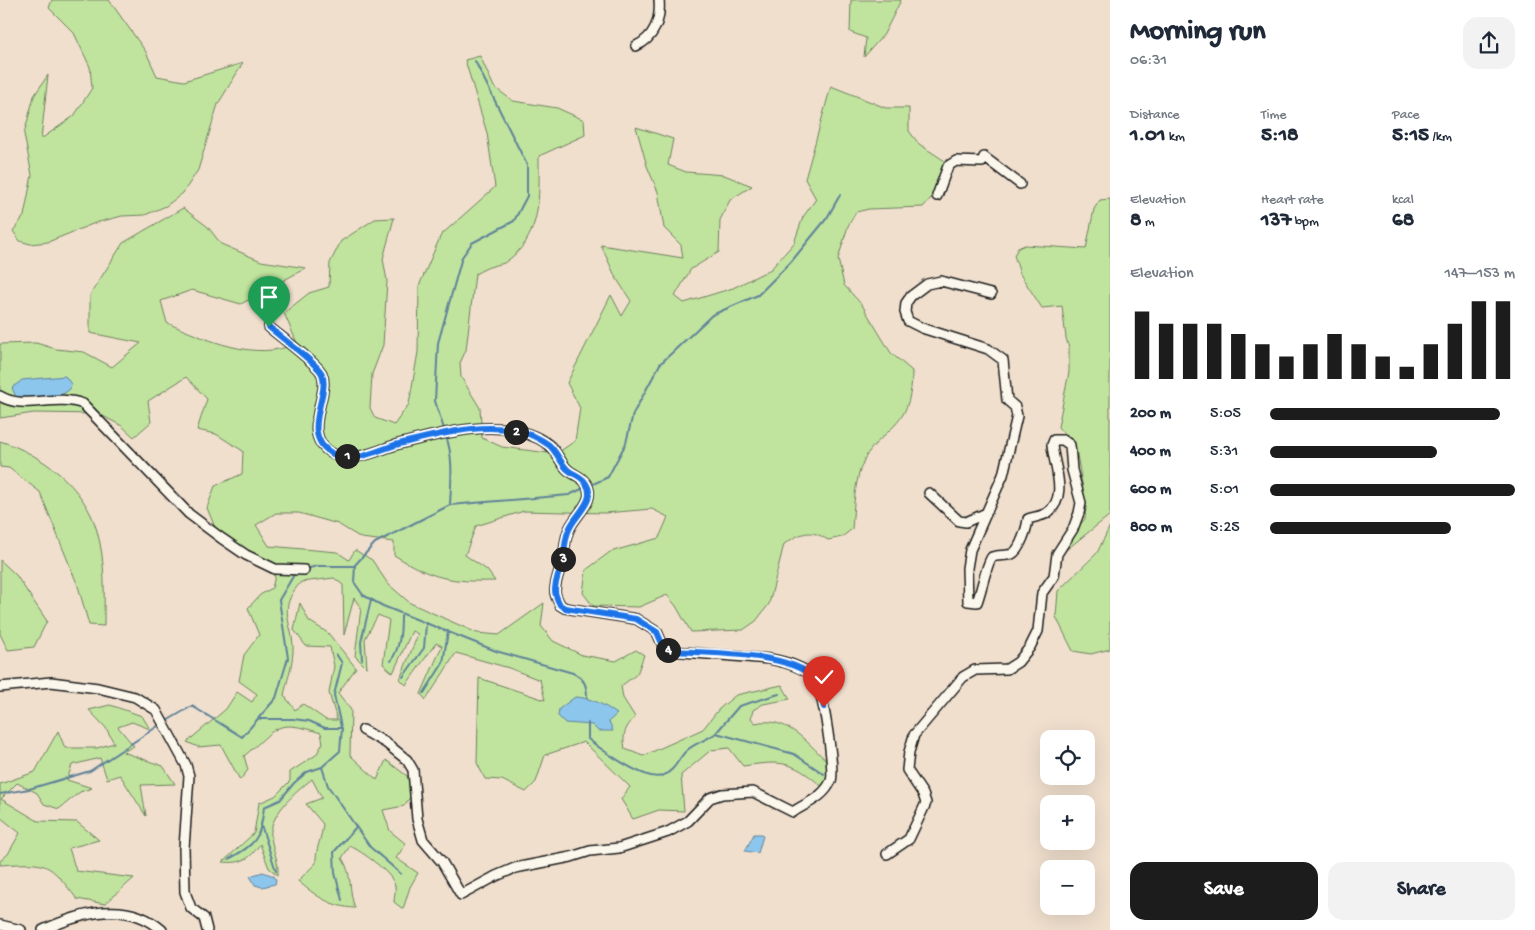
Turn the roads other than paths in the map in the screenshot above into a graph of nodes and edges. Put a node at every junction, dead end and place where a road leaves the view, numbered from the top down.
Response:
1 (659, 0) edge
2 (636, 46) dead end
3 (1020, 184) dead end
4 (938, 196) dead end
5 (991, 294) dead end
6 (269, 327) dead end
7 (0, 396) edge
8 (929, 493) dead end
9 (984, 514) junction
10 (304, 570) dead end
11 (0, 687) edge
12 (363, 730) dead end
13 (887, 854) dead end
14 (0, 925) edge
15 (22, 930) edge
16 (43, 930) edge
17 (162, 930) edge
18 (206, 930) edge

1 - 2 street
3 - 4 street
5 - 9 street
6 - 12 street
7 - 10 street
8 - 9 street
9 - 13 street
11 - 18 street
14 - 15 street
16 - 17 street

